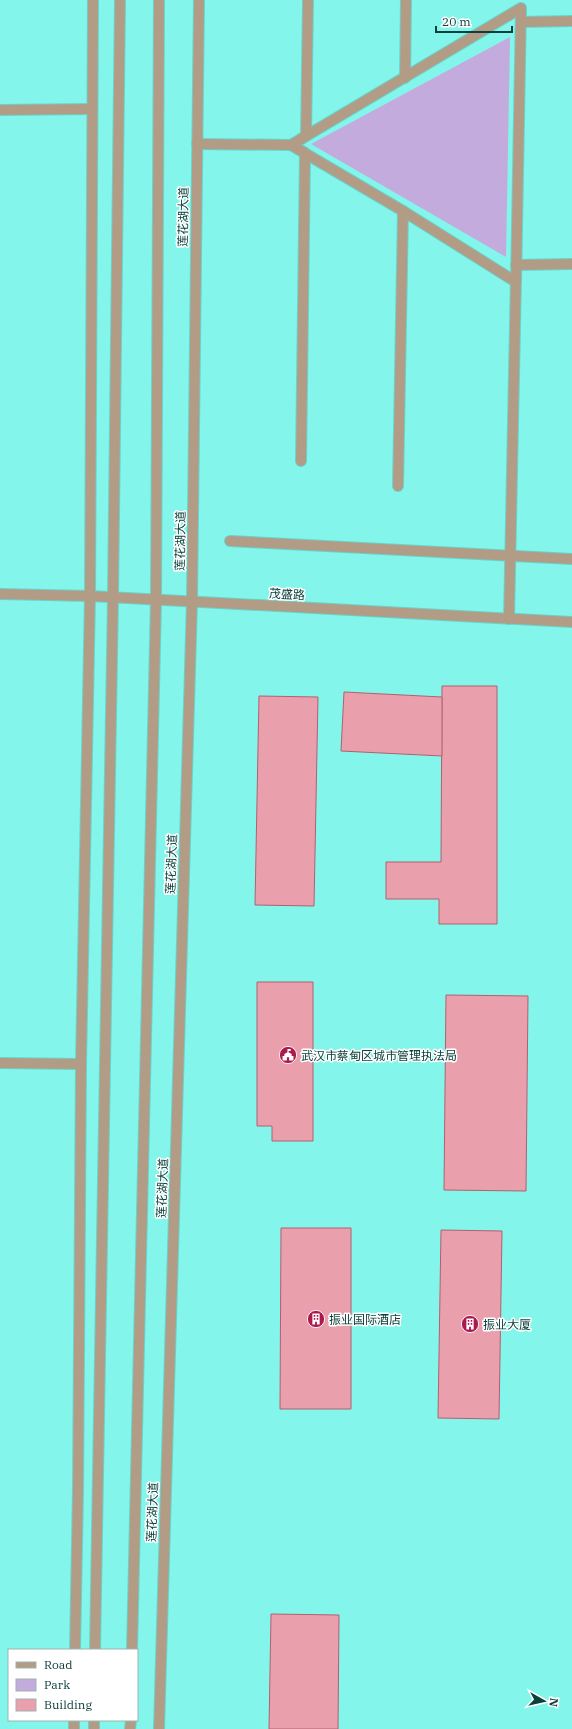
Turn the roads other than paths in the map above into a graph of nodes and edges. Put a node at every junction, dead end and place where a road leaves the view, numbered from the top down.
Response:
1 (93, 0) edge
2 (120, 0) edge
3 (159, 0) edge
4 (198, 0) edge
5 (308, 0) edge
6 (406, 0) edge
7 (521, 4) edge
8 (572, 21) edge
9 (520, 22) junction
10 (405, 78) junction
11 (92, 109) junction
12 (0, 110) edge
13 (306, 136) junction
14 (197, 144) junction
15 (291, 145) junction
16 (305, 153) junction
17 (403, 211) junction
18 (572, 264) edge
19 (516, 266) junction
20 (516, 282) junction
21 (301, 460) dead end
22 (398, 486) dead end
23 (230, 541) dead end
24 (511, 556) junction
25 (572, 559) edge
26 (0, 594) edge
27 (90, 596) junction
28 (113, 597) junction
29 (156, 600) junction
30 (192, 601) junction
31 (509, 619) junction
32 (572, 622) edge
33 (0, 1063) edge
34 (81, 1064) junction
35 (75, 1649) edge
36 (95, 1649) edge
37 (132, 1649) edge
38 (159, 1729) edge

1 - 11 street
2 - 28 street
3 - 29 street, 莲花湖大道
4 - 14 street, 莲花湖大道
5 - 13 street
6 - 10 street
7 - 9 street
7 - 10 street
8 - 9 street
9 - 19 street
10 - 13 street
11 - 12 street
11 - 27 street
13 - 15 street
14 - 15 street
14 - 30 street, 莲花湖大道
15 - 16 street
16 - 17 street
16 - 21 street
17 - 20 street
17 - 22 street
18 - 19 street
19 - 20 street
20 - 24 street
23 - 24 street
24 - 25 street
24 - 31 street
26 - 27 street, 茂盛路
27 - 28 street, 茂盛路
27 - 34 street
28 - 29 street, 茂盛路
28 - 36 street
29 - 30 street, 茂盛路
29 - 37 street, 莲花湖大道
30 - 31 street, 茂盛路
30 - 38 street, 莲花湖大道
31 - 32 street, 茂盛路
33 - 34 street
34 - 35 street

